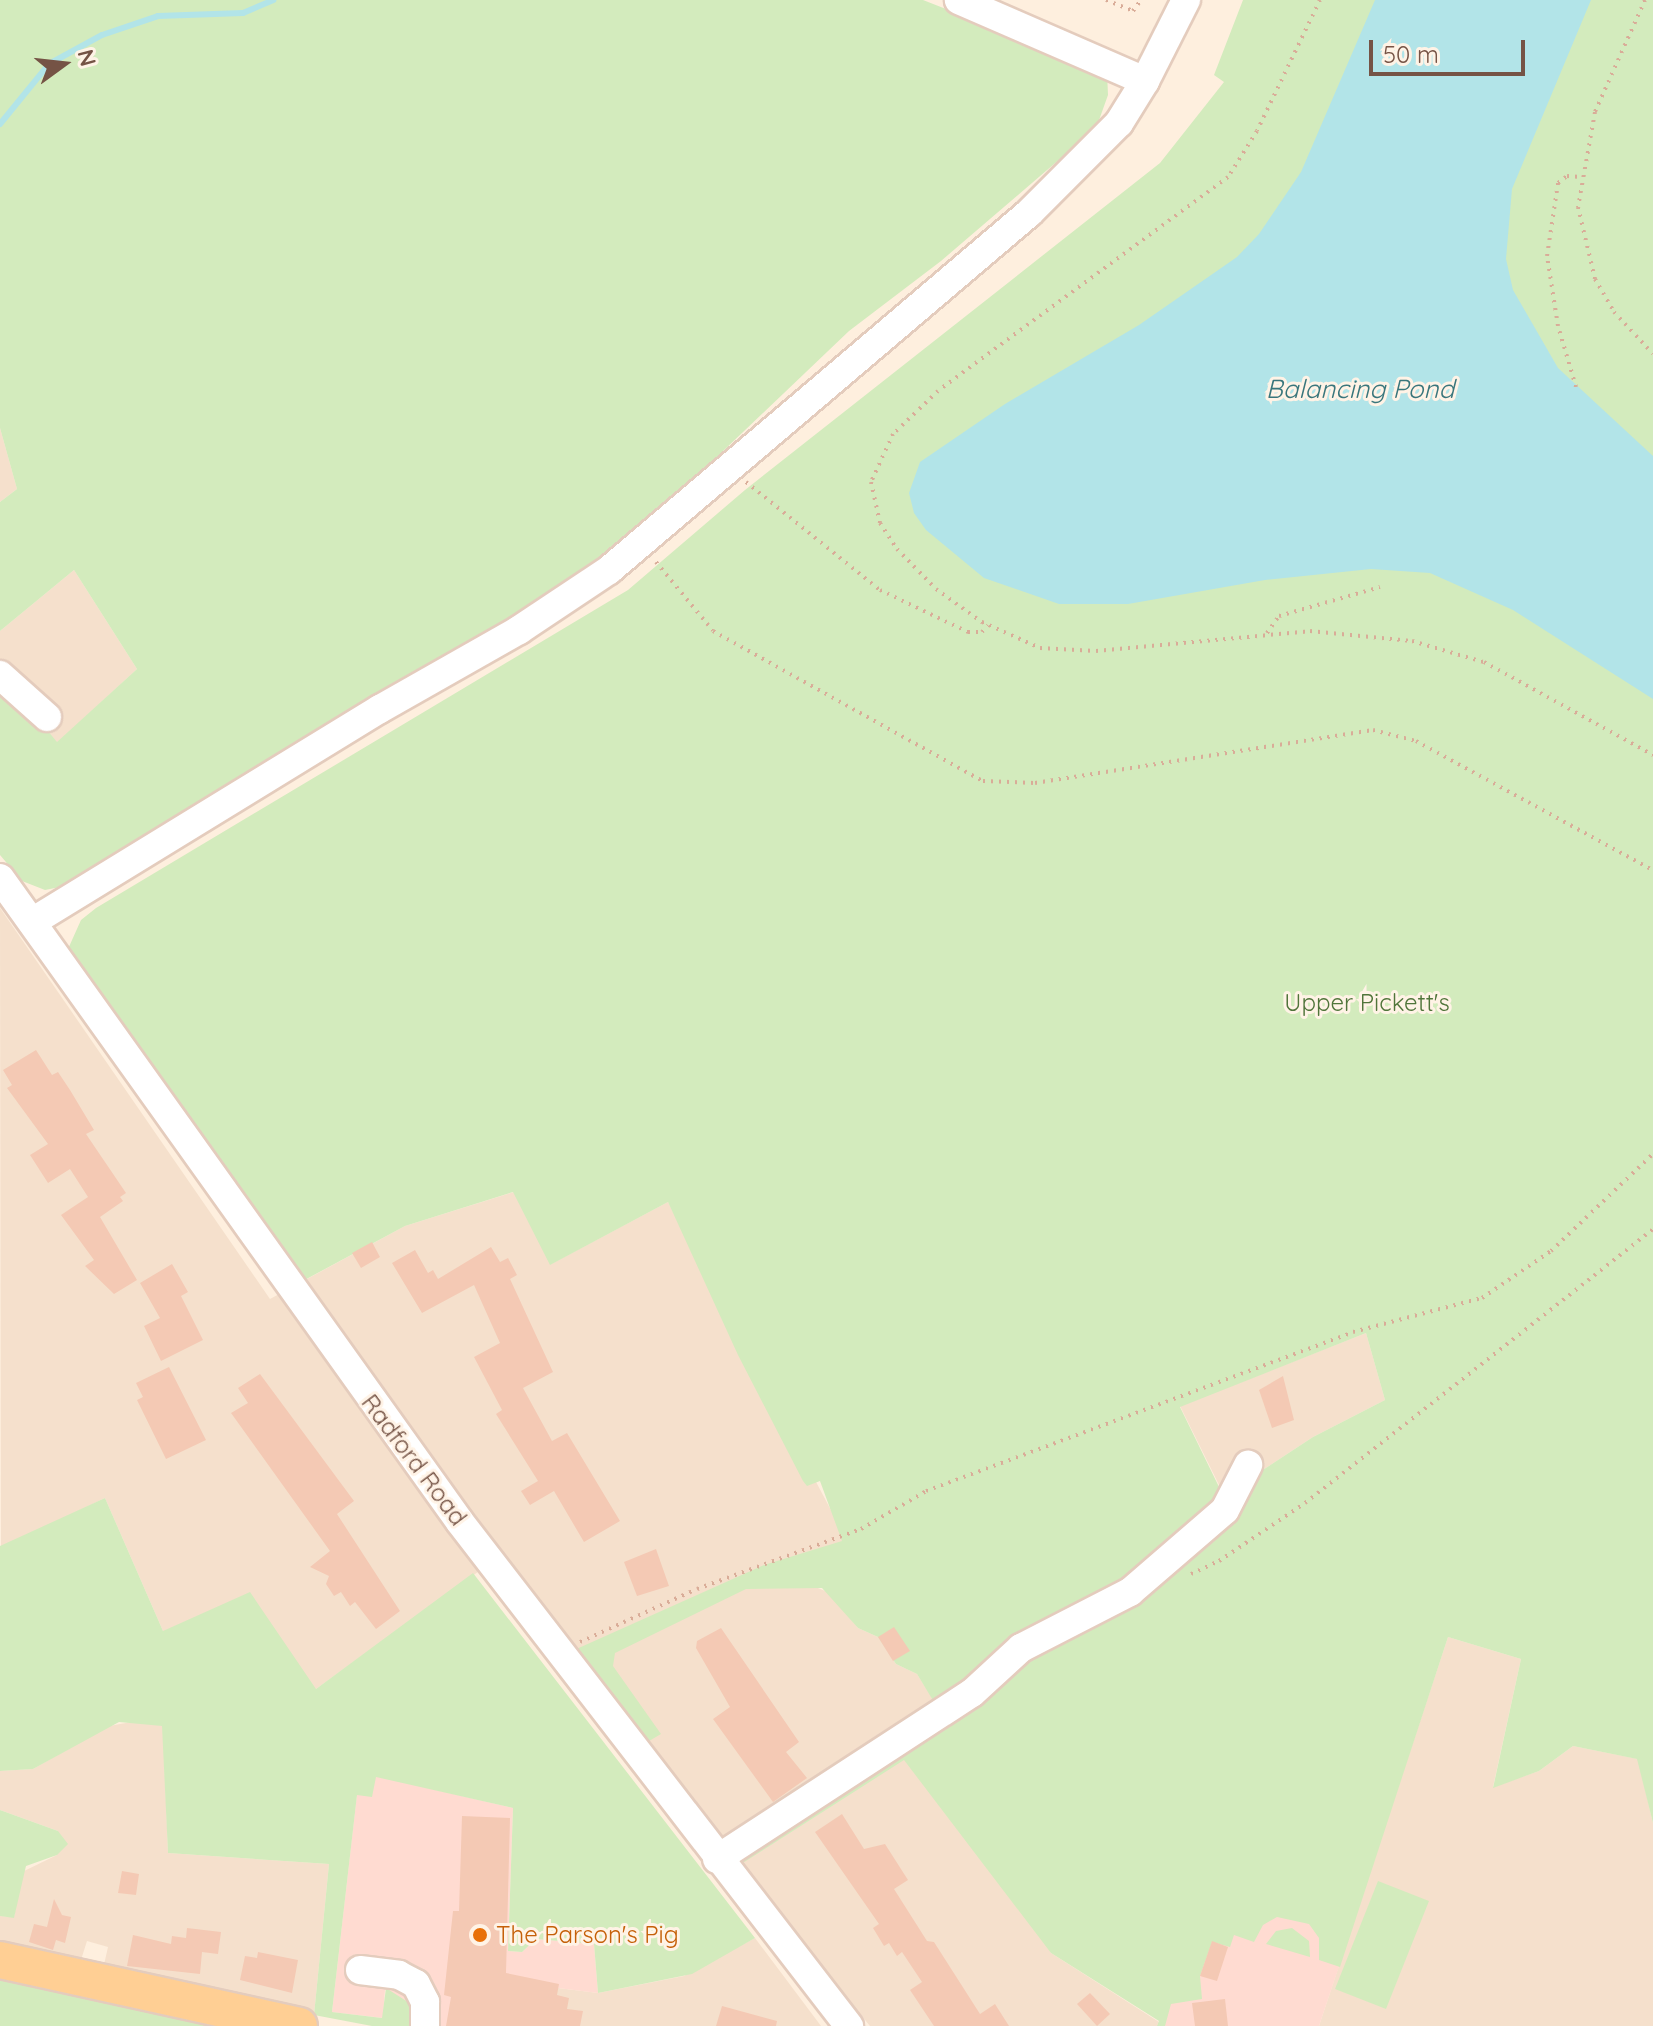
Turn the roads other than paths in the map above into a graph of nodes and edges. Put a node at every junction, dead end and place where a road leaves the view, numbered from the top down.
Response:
1 (959, 0) edge
2 (1186, 0) edge
3 (1145, 81) junction
4 (0, 675) edge
5 (47, 717) dead end
6 (0, 878) edge
7 (32, 922) junction
8 (1248, 1465) dead end
9 (717, 1859) junction
10 (0, 1960) edge
11 (360, 1970) dead end
12 (200, 2016) edge
13 (278, 2024) edge
14 (425, 2026) edge
15 (849, 2026) edge

1 - 3 street
2 - 3 street
3 - 7 street
4 - 5 street
6 - 7 street, Radford Road
7 - 9 street, Radford Road
8 - 9 street
9 - 15 street, Radford Road
10 - 12 main road
11 - 14 street
12 - 13 main road

